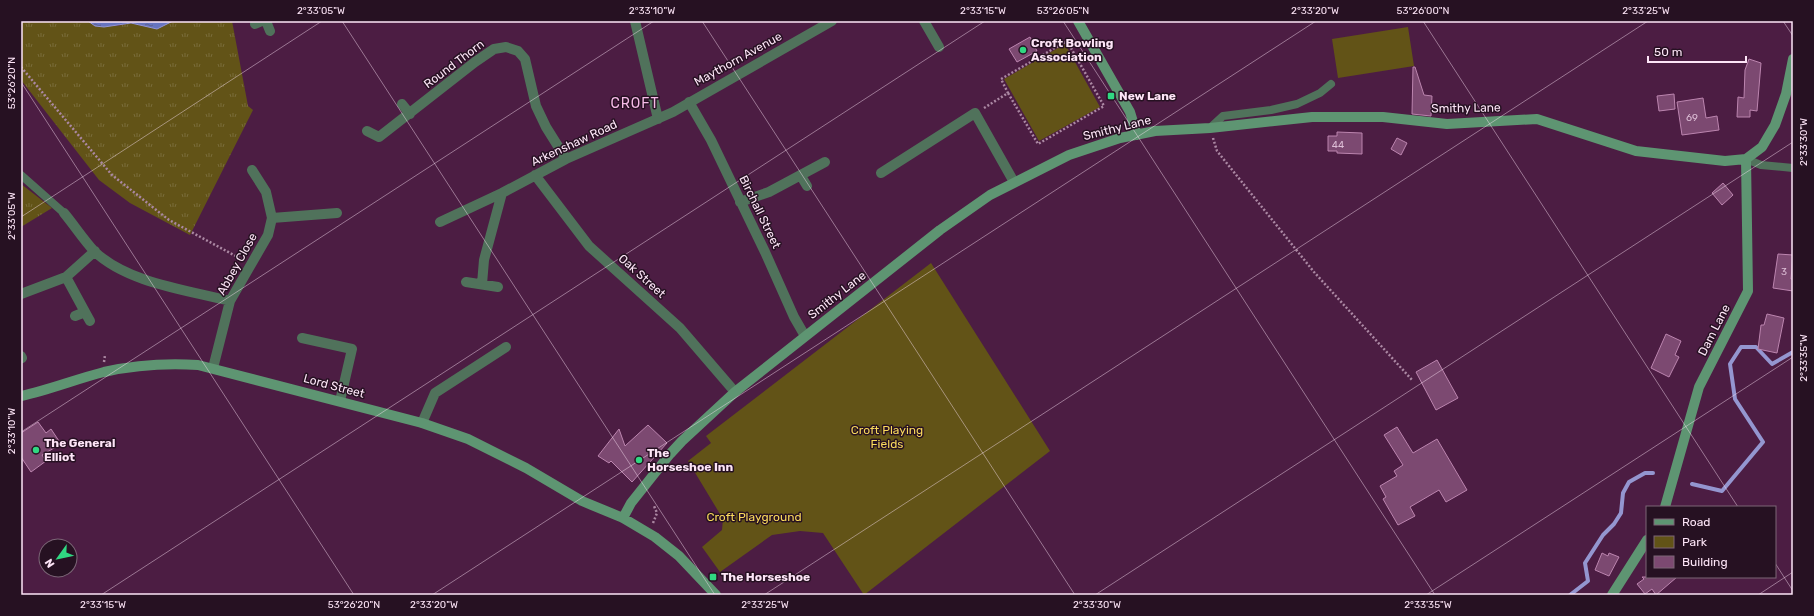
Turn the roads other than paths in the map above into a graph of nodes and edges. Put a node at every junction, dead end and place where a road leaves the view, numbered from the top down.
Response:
1 (266, 21) edge
2 (635, 21) edge
3 (832, 21) edge
4 (924, 21) edge
5 (1078, 21) edge
6 (270, 31) dead end
7 (939, 47) dead end
8 (1793, 59) edge
9 (1330, 84) dead end
10 (689, 102) junction
11 (402, 104) dead end
12 (410, 114) junction
13 (658, 119) junction
14 (1210, 128) junction
15 (367, 131) dead end
16 (1137, 135) junction
17 (566, 159) junction
18 (1746, 159) junction
19 (825, 162) dead end
20 (1793, 168) edge
21 (252, 170) dead end
22 (882, 173) dead end
23 (21, 175) edge
24 (535, 175) junction
25 (801, 176) junction
26 (1014, 182) junction
27 (807, 186) dead end
28 (502, 193) junction
29 (740, 202) junction
30 (64, 212) joint
31 (338, 213) dead end
32 (272, 218) junction
33 (440, 222) dead end
34 (94, 251) junction
35 (66, 277) junction
36 (466, 282) dead end
37 (482, 284) junction
38 (498, 287) dead end
39 (21, 294) edge
40 (230, 301) junction
41 (85, 312) junction
42 (75, 316) dead end
43 (90, 321) dead end
44 (805, 336) junction
45 (302, 338) dead end
46 (506, 347) dead end
47 (213, 368) junction
48 (735, 392) junction
49 (21, 396) edge
50 (340, 401) junction
51 (422, 422) junction
52 (1665, 506) edge
53 (623, 518) junction
54 (1646, 542) edge
55 (716, 595) edge
56 (1612, 595) edge

1 - 6 street
2 - 13 street
3 - 10 street, Maythorn Avenue
4 - 7 street
5 - 16 street
8 - 18 street
9 - 14 lane
10 - 13 street, Maythorn Avenue
10 - 29 street, Birchall Street
11 - 12 street
12 - 15 street, Round Thorn
12 - 17 street, Round Thorn
13 - 17 street, Arkenshaw Road
14 - 16 street, Smithy Lane
14 - 18 street, Smithy Lane
16 - 26 street, Smithy Lane
17 - 24 street, Arkenshaw Road
18 - 20 lane
18 - 52 street, Dam Lane
19 - 25 street
21 - 32 street, Abbey Close
22 - 26 street
23 - 30 lane
24 - 28 street, Arkenshaw Road
24 - 48 street, Oak Street
25 - 27 street
25 - 29 street
26 - 44 street, Smithy Lane
28 - 33 street, Arkenshaw Road
28 - 37 street
29 - 44 street, Birchall Street
30 - 34 street
31 - 32 street
32 - 40 street, Abbey Close
34 - 35 street
34 - 40 street
35 - 39 street
35 - 41 street
36 - 37 street
37 - 38 street
40 - 47 street, Abbey Close
41 - 42 street
41 - 43 street
44 - 48 street, Smithy Lane
45 - 50 street
46 - 51 street
47 - 49 street, Lord Street
47 - 50 street, Lord Street
48 - 53 street, Smithy Lane
50 - 51 street, Lord Street
51 - 53 street, Lord Street
53 - 55 street, Lord Street
54 - 56 street

